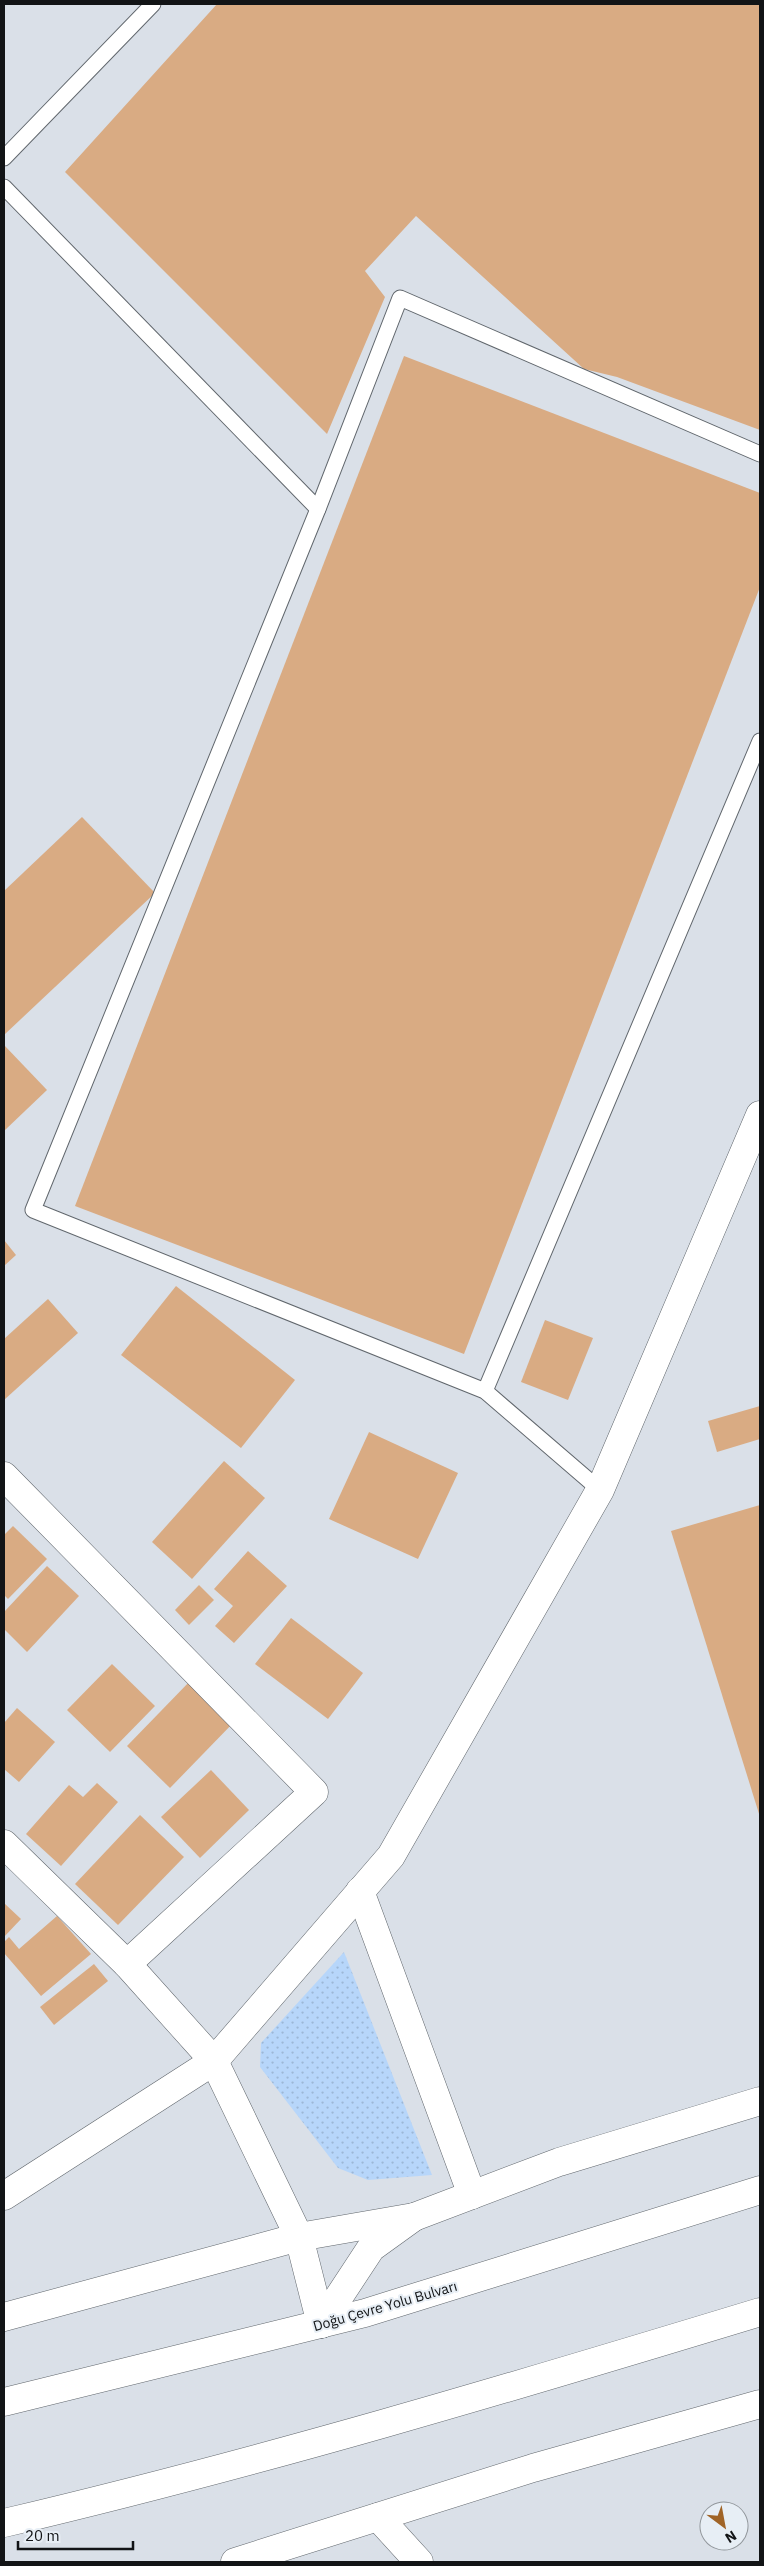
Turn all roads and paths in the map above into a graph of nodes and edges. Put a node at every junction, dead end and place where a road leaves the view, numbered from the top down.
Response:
1 (154, 4) edge
2 (4, 158) edge
3 (4, 187) edge
4 (760, 454) edge
5 (318, 509) junction
6 (760, 741) edge
7 (760, 1115) edge
8 (485, 1391) junction
9 (4, 1476) edge
10 (600, 1490) junction
11 (4, 1844) edge
12 (360, 1892) junction
13 (127, 1964) junction
14 (214, 2061) junction
15 (760, 2101) edge
16 (760, 2190) edge
17 (472, 2195) junction
18 (4, 2196) edge
19 (414, 2217) junction
20 (299, 2237) junction
21 (760, 2312) edge
22 (4, 2318) edge
23 (321, 2324) junction
24 (4, 2402) edge
25 (760, 2404) edge
26 (378, 2517) junction
27 (4, 2523) edge
28 (276, 2556) edge
29 (235, 2562) edge
30 (419, 2562) edge

1 - 2 lane
3 - 5 lane
4 - 5 lane
5 - 8 lane
6 - 8 lane
7 - 10 main road
8 - 10 lane
9 - 13 main road
10 - 12 main road
11 - 13 main road
12 - 14 main road
12 - 17 main road
13 - 14 main road
14 - 18 main road
14 - 20 main road
15 - 17 main road
16 - 23 main road, Doğu Çevre Yolu Bulvarı
17 - 19 main road
19 - 20 main road
19 - 23 main road
20 - 22 main road
20 - 23 main road
21 - 27 main road
23 - 24 main road, Doğu Çevre Yolu Bulvarı
25 - 26 main road
26 - 28 main road
26 - 30 main road
28 - 29 main road

